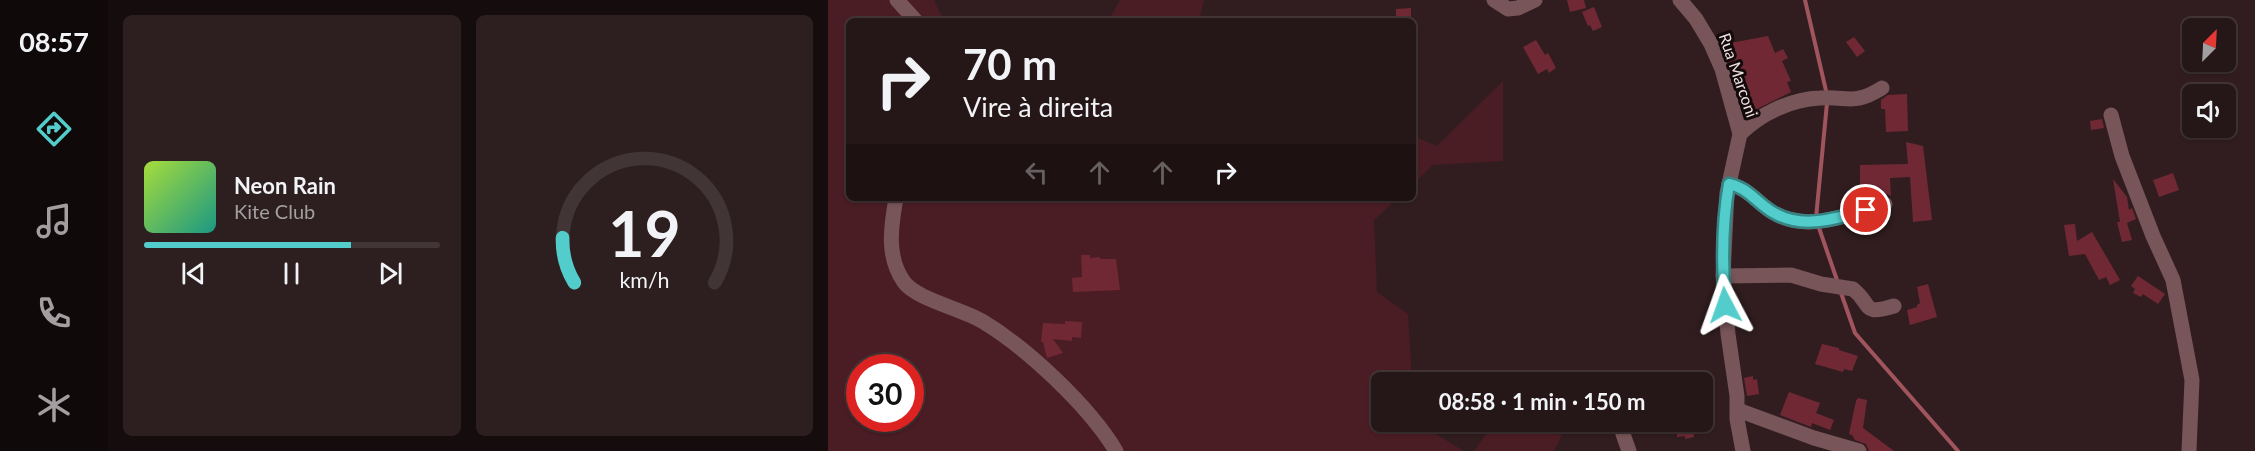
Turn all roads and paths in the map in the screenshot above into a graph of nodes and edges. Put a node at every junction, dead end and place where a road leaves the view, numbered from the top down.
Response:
1 (897, 0) edge
2 (1494, 0) edge
3 (1535, 0) edge
4 (1680, 0) edge
5 (913, 18) edge
6 (1882, 88) dead end
7 (2111, 116) dead end
8 (1740, 134) junction
9 (1729, 184) junction
10 (896, 201) edge
11 (1885, 204) dead end
12 (1723, 276) junction
13 (1894, 306) dead end
14 (1738, 410) junction
15 (1623, 434) dead end
16 (1116, 451) edge
17 (1629, 451) edge
18 (1743, 451) edge
19 (1859, 451) edge
20 (2189, 451) edge

1 - 5 street
2 - 3 street
4 - 8 street, Rua Marconi
6 - 8 street, Rua Marconi
7 - 20 street
8 - 9 street, Rua Marconi
9 - 11 street
9 - 12 street, Rua Marconi
10 - 16 street
12 - 13 street
12 - 14 street, Rua Marconi
14 - 18 street, Rua Marconi
14 - 19 street
15 - 17 street

